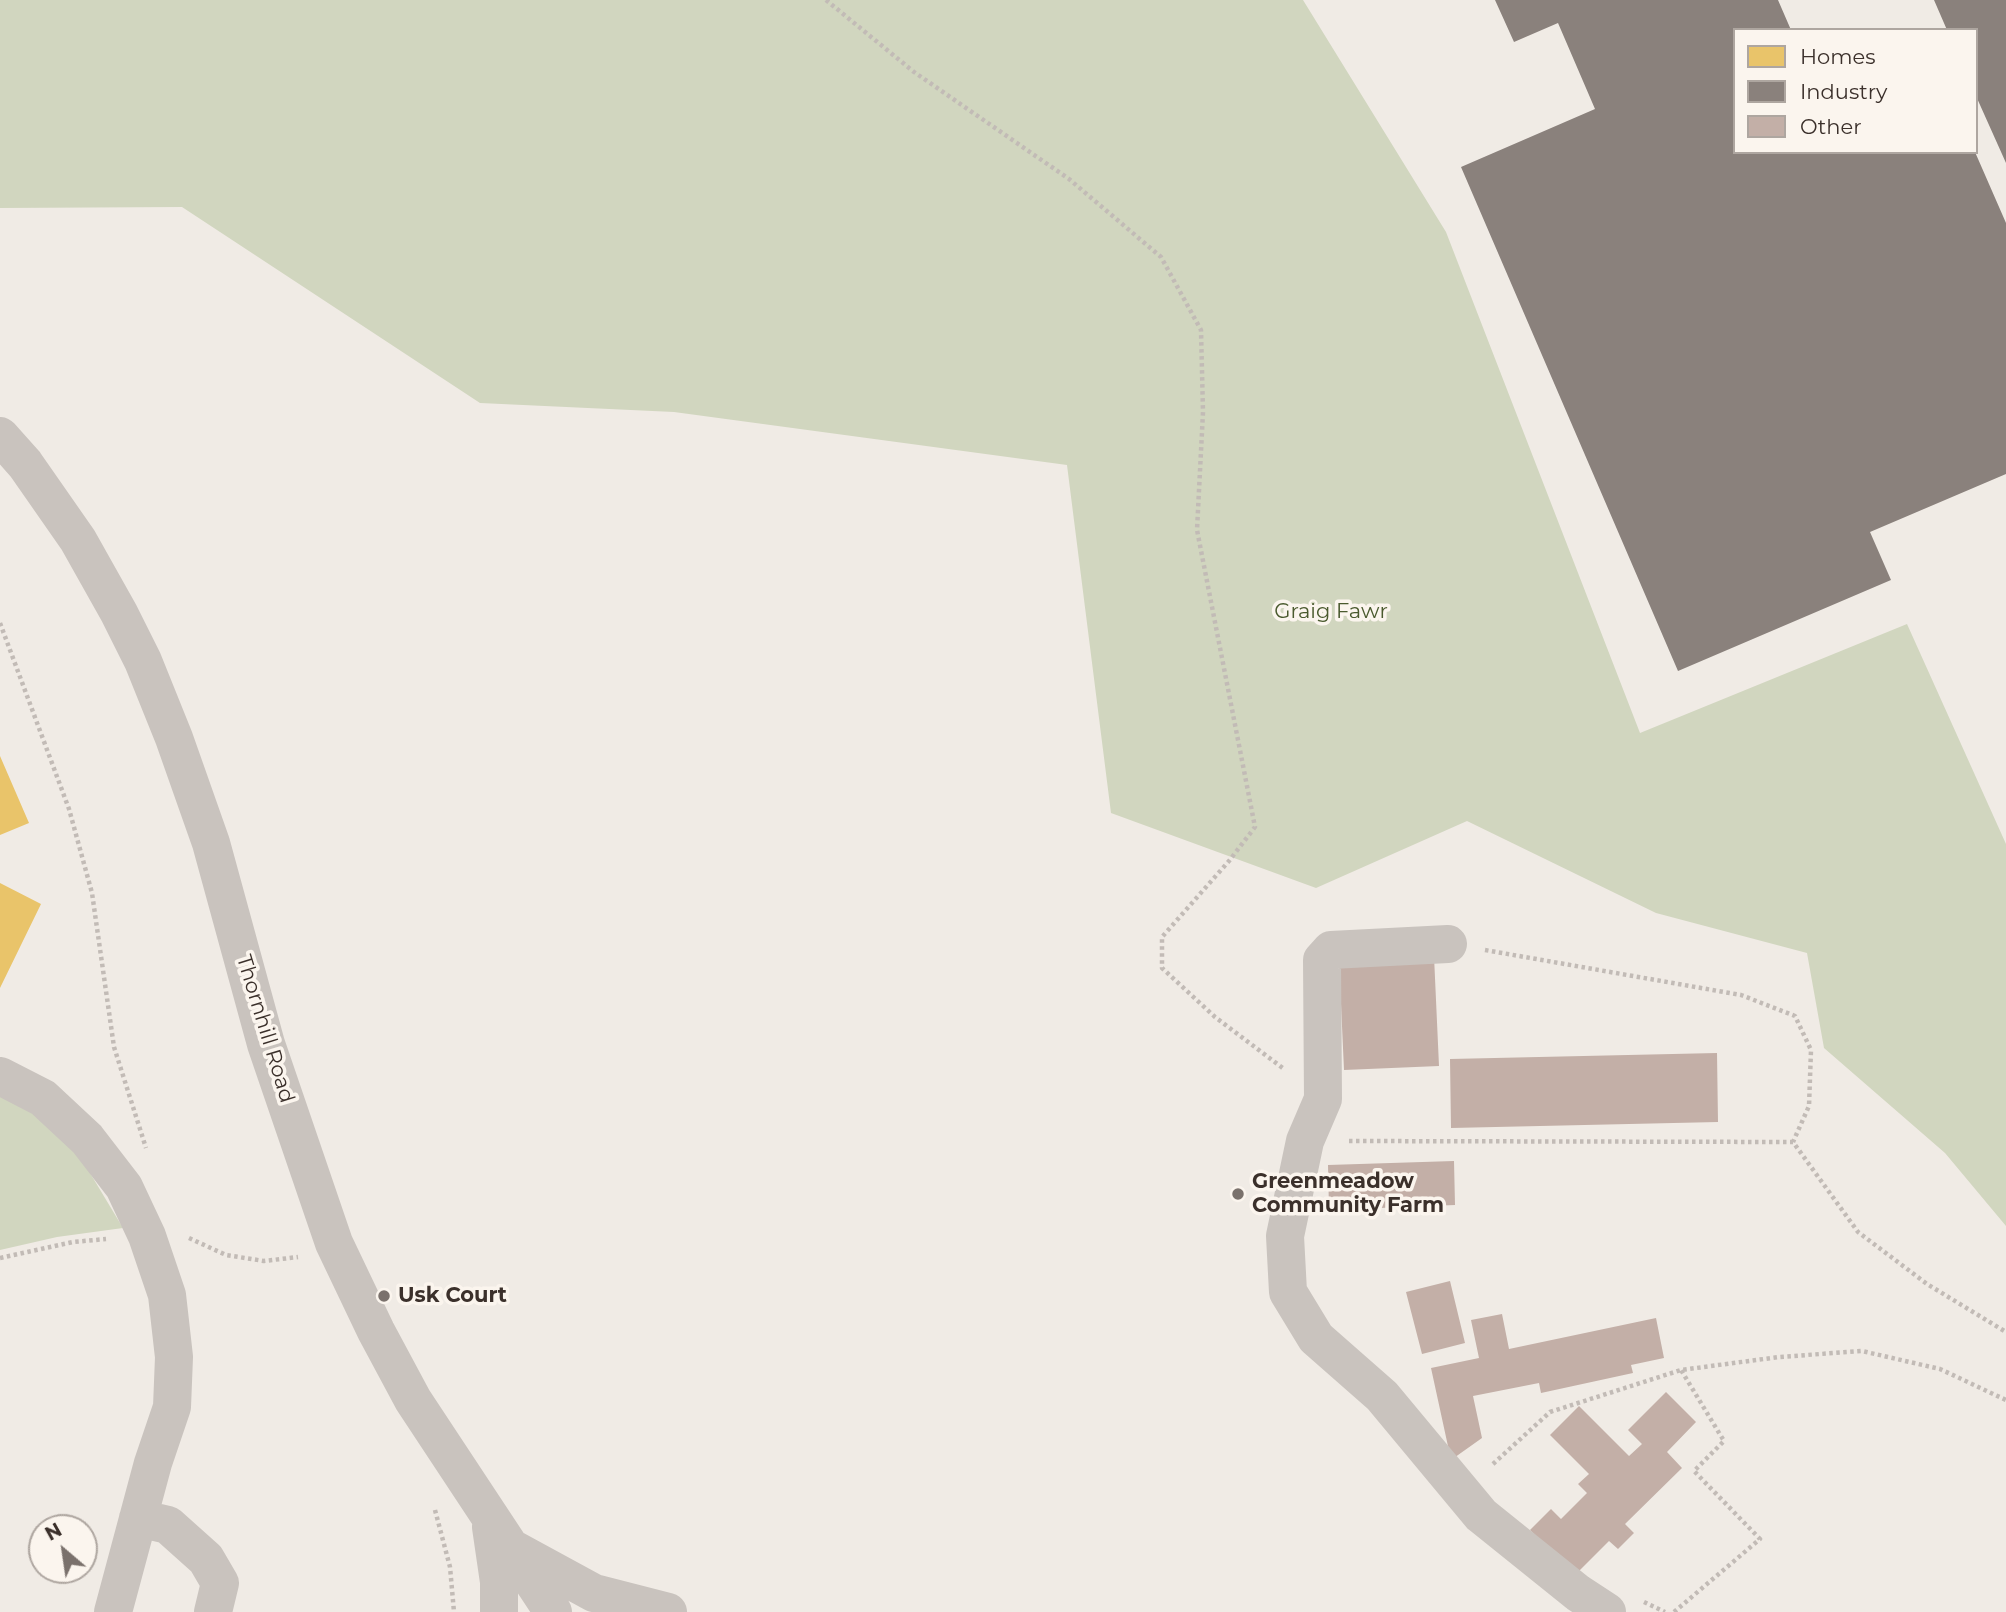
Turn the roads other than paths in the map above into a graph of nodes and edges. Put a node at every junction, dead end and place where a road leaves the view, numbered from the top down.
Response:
1 (0, 436) edge
2 (1448, 944) road end
3 (0, 1076) edge
4 (138, 1518) junction
5 (500, 1532) junction
6 (113, 1612) edge
7 (213, 1612) edge
8 (499, 1612) edge
9 (553, 1612) edge
10 (668, 1612) edge
11 (1608, 1612) edge

1 - 5 street, Thornhill Road
2 - 11 street
3 - 4 street
4 - 6 street
4 - 7 street
5 - 8 street
5 - 9 street, Thornhill Road
5 - 10 street

